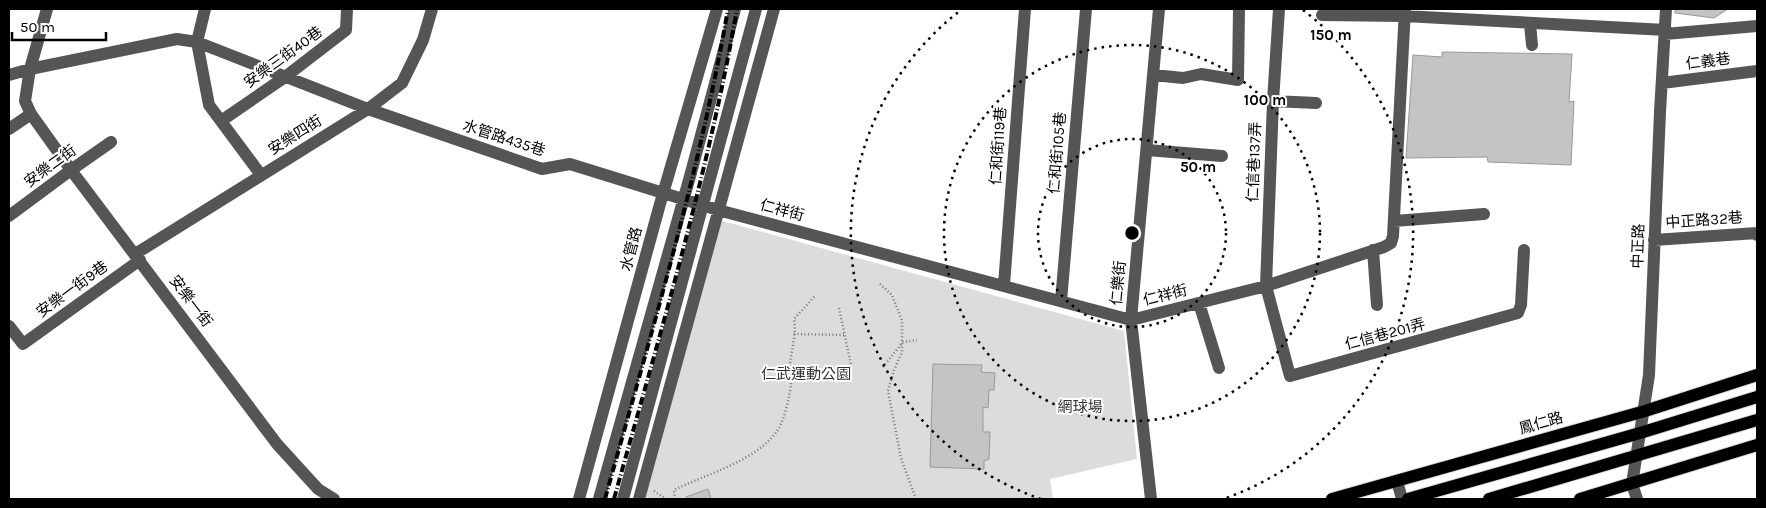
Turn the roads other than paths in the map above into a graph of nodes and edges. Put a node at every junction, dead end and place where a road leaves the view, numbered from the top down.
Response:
1 (47, 9) edge
2 (205, 9) edge
3 (347, 9) edge
4 (432, 9) edge
5 (717, 9) edge
6 (735, 9) edge
7 (756, 9) edge
8 (774, 9) edge
9 (1025, 9) edge
10 (1086, 9) edge
11 (1159, 9) edge
12 (1239, 9) edge
13 (1279, 9) edge
14 (1666, 9) edge
15 (1404, 12) edge
16 (1322, 15) dead end
17 (1530, 24) junction
18 (1757, 26) edge
19 (1665, 32) junction
20 (197, 42) junction
21 (1532, 45) dead end
22 (30, 69) junction
23 (1757, 71) edge
24 (9, 75) edge
25 (1154, 75) junction
26 (285, 77) junction
27 (1662, 83) junction
28 (1273, 101) junction
29 (1316, 103) dead end
30 (368, 109) junction
31 (31, 114) junction
32 (221, 122) junction
33 (9, 129) edge
34 (111, 142) dead end
35 (1147, 150) junction
36 (1222, 156) dead end
37 (71, 170) junction
38 (261, 175) junction
39 (663, 194) junction
40 (683, 200) junction
41 (703, 206) junction
42 (718, 210) junction
43 (1484, 214) dead end
44 (9, 216) edge
45 (1394, 221) junction
46 (1757, 234) edge
47 (1654, 240) junction
48 (1373, 250) junction
49 (1524, 250) dead end
50 (138, 257) junction
51 (1004, 285) junction
52 (1266, 286) junction
53 (1061, 301) junction
54 (1200, 303) junction
55 (1377, 305) dead end
56 (1131, 320) junction
57 (9, 326) edge
58 (1219, 368) dead end
59 (1757, 375) edge
60 (1757, 397) edge
61 (1645, 411) junction
62 (1757, 420) edge
63 (1640, 433) junction
64 (1757, 445) edge
65 (1636, 457) junction
66 (1397, 481) junction
67 (1632, 484) junction
68 (334, 499) edge
69 (580, 499) edge
70 (599, 499) edge
71 (623, 499) edge
72 (639, 499) edge
73 (1151, 499) edge
74 (1332, 499) edge
75 (1402, 499) edge
76 (1408, 499) edge
77 (1489, 499) edge
78 (1580, 499) edge
79 (1637, 499) edge

1 - 22 street, 安樂一街
2 - 20 street
3 - 26 street, 安樂三街40巷
4 - 30 street, 安樂四街
5 - 39 street, 水管路
6 - 40 street
7 - 41 street
8 - 42 street
9 - 51 street, 仁和街119巷
10 - 53 street, 仁和街105巷
11 - 25 street, 仁樂街
12 - 25 street
13 - 28 street, 仁信巷137弄
14 - 19 street, 中正路
15 - 16 street
15 - 17 street
15 - 45 street, 仁祥街
17 - 19 street
17 - 21 street
18 - 19 street
19 - 27 street, 中正路
20 - 22 street, 水管路435巷
20 - 26 street, 水管路435巷
20 - 32 street
22 - 24 street, 水管路435巷
22 - 31 street, 安樂一街
23 - 27 street, 仁義巷
25 - 35 street, 仁樂街
26 - 30 street, 水管路435巷
26 - 32 street, 安樂三街40巷
27 - 47 street, 中正路
28 - 29 street
28 - 52 street, 仁信巷137弄
30 - 38 street, 安樂四街
30 - 39 street, 水管路435巷
31 - 33 street
31 - 37 street, 安樂一街
32 - 38 street
34 - 37 street, 安樂二街
35 - 36 street
35 - 56 street, 仁樂街
37 - 44 street, 安樂二街
37 - 50 street, 安樂一街
38 - 50 street, 安樂四街
39 - 40 street, 水管路435巷
39 - 69 street, 水管路
40 - 41 street, 水管路435巷
40 - 70 street
41 - 42 street, 水管路435巷
41 - 71 street
42 - 51 street, 仁祥街
42 - 72 street
43 - 45 street
45 - 48 street, 仁祥街
46 - 47 street, 中正路32巷
47 - 61 street, 中正路
48 - 52 street, 仁祥街
48 - 55 street
49 - 52 street, 仁信巷201弄
50 - 57 street, 安樂一街9巷
50 - 68 street, 安樂一街
51 - 53 street, 仁祥街
52 - 54 street, 仁祥街
53 - 56 street, 仁祥街
54 - 56 street, 仁祥街
54 - 58 street
56 - 73 street, 仁樂街
59 - 61 main road, 鳳仁路
60 - 63 main road
61 - 63 street, 中正路
61 - 66 main road, 鳳仁路
62 - 65 main road
63 - 65 street, 中正路
63 - 76 main road
64 - 67 main road
65 - 67 street, 中正路
65 - 77 main road
66 - 74 main road, 鳳仁路
66 - 75 street
67 - 78 main road
67 - 79 street

